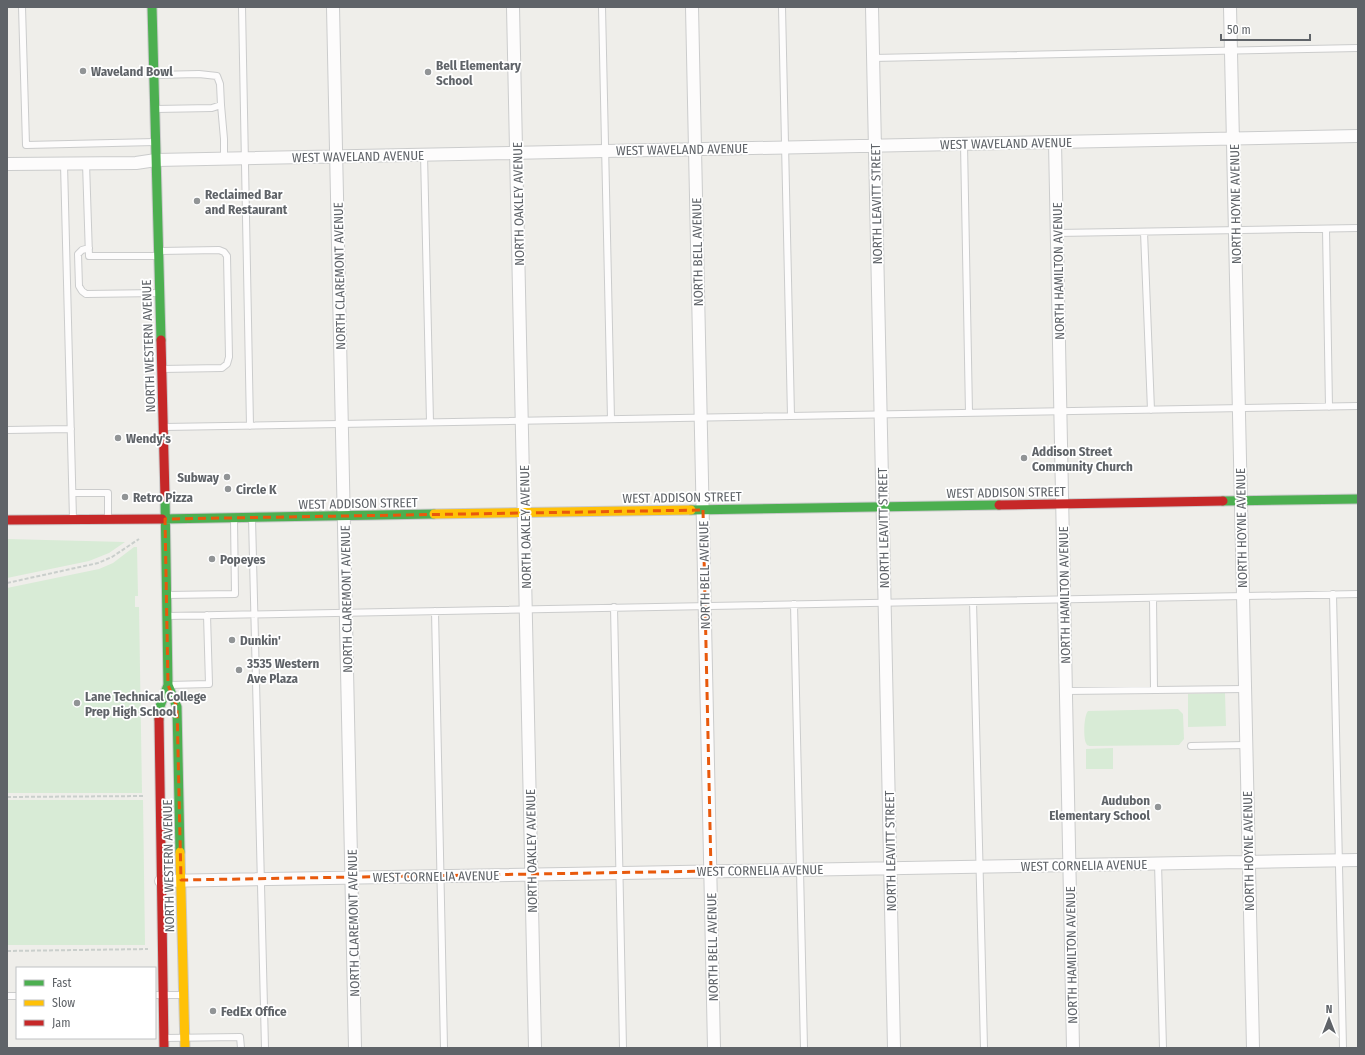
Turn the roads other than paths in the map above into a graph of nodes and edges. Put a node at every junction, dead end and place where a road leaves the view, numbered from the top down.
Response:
1 (22, 7) edge
2 (152, 7) edge
3 (242, 7) edge
4 (333, 7) edge
5 (513, 7) edge
6 (602, 7) edge
7 (692, 7) edge
8 (782, 7) edge
9 (872, 7) edge
10 (1230, 7) edge
11 (1358, 48) edge
12 (1231, 50) junction
13 (873, 58) junction
14 (154, 75) junction
15 (220, 105) junction
16 (155, 109) junction
17 (1358, 136) edge
18 (1233, 139) junction
19 (155, 142) junction
20 (1055, 142) junction
21 (964, 144) junction
22 (875, 146) junction
23 (784, 147) junction
24 (695, 149) junction
25 (605, 151) junction
26 (516, 153) junction
27 (424, 154) junction
28 (336, 156) junction
29 (224, 158) junction
30 (245, 158) junction
31 (156, 160) junction
32 (7, 164) edge
33 (64, 164) junction
34 (86, 164) junction
35 (1326, 228) junction
36 (1358, 228) edge
37 (1235, 230) junction
38 (1144, 232) junction
39 (1057, 233) junction
40 (89, 248) junction
41 (159, 253) junction
42 (160, 293) junction
43 (162, 369) junction
44 (1358, 406) edge
45 (1329, 407) junction
46 (1239, 408) junction
47 (1151, 410) junction
48 (1060, 411) junction
49 (969, 413) junction
50 (880, 414) junction
51 (791, 416) junction
52 (701, 418) junction
53 (611, 419) junction
54 (522, 421) junction
55 (430, 422) junction
56 (342, 424) junction
57 (250, 426) junction
58 (164, 427) junction
59 (71, 429) junction
60 (7, 430) edge
61 (73, 493) junction
62 (1358, 499) edge
63 (1241, 501) junction
64 (1062, 504) junction
65 (882, 507) junction
66 (703, 510) junction
67 (524, 513) junction
68 (344, 516) junction
69 (252, 517) junction
70 (234, 518) junction
71 (166, 519) junction
72 (7, 520) edge
73 (73, 520) junction
74 (108, 520) junction
75 (1333, 594) junction
76 (1358, 594) edge
77 (166, 595) junction
78 (1243, 596) junction
79 (1153, 598) junction
80 (1064, 599) junction
81 (973, 601) junction
82 (884, 603) junction
83 (794, 604) junction
84 (705, 606) junction
85 (614, 607) junction
86 (526, 609) junction
87 (435, 611) junction
88 (346, 612) junction
89 (255, 614) junction
90 (207, 615) junction
91 (167, 616) junction
92 (168, 685) junction
93 (1245, 689) junction
94 (1154, 690) junction
95 (1066, 692) junction
96 (1246, 745) junction
97 (1191, 746) dead end
98 (1339, 860) junction
99 (1358, 860) edge
100 (1249, 862) junction
101 (1158, 864) junction
102 (1070, 865) junction
103 (980, 866) junction
104 (890, 868) junction
105 (801, 869) junction
106 (710, 871) junction
107 (619, 872) junction
108 (532, 874) junction
109 (440, 876) junction
110 (352, 877) junction
111 (261, 878) junction
112 (161, 880) junction
113 (181, 880) junction
114 (159, 995) edge
115 (184, 995) junction
116 (185, 1037) junction
117 (163, 1038) junction
118 (164, 1048) edge
119 (185, 1048) edge
120 (241, 1048) edge
121 (265, 1048) edge
122 (355, 1048) edge
123 (444, 1048) edge
124 (535, 1048) edge
125 (624, 1048) edge
126 (714, 1048) edge
127 (804, 1048) edge
128 (894, 1048) edge
129 (984, 1048) edge
130 (1073, 1048) edge
131 (1163, 1048) edge
132 (1252, 1048) edge
133 (1343, 1048) edge

1 - 19 lane
2 - 14 main road, NORTH WESTERN AVENUE
3 - 30 lane
4 - 28 street, NORTH CLAREMONT AVENUE
5 - 26 street, NORTH OAKLEY AVENUE
6 - 25 lane
7 - 24 street, NORTH BELL AVENUE
8 - 23 lane
9 - 13 street, NORTH LEAVITT STREET
10 - 12 street, NORTH HOYNE AVENUE
11 - 12 lane
12 - 13 lane
12 - 18 street, NORTH HOYNE AVENUE
13 - 22 street, NORTH LEAVITT STREET
14 - 15 lane
14 - 16 main road, NORTH WESTERN AVENUE
15 - 16 lane
15 - 29 lane
16 - 19 main road, NORTH WESTERN AVENUE
17 - 18 street, WEST WAVELAND AVENUE
18 - 20 street, WEST WAVELAND AVENUE
18 - 37 street, NORTH HOYNE AVENUE
19 - 31 main road, NORTH WESTERN AVENUE
20 - 21 street, WEST WAVELAND AVENUE
20 - 39 street, NORTH HAMILTON AVENUE
21 - 22 street, WEST WAVELAND AVENUE
21 - 49 lane
22 - 23 street, WEST WAVELAND AVENUE
22 - 50 street, NORTH LEAVITT STREET
23 - 24 street, WEST WAVELAND AVENUE
23 - 51 lane
24 - 25 street, WEST WAVELAND AVENUE
24 - 52 street, NORTH BELL AVENUE
25 - 26 street, WEST WAVELAND AVENUE
25 - 53 lane
26 - 27 street, WEST WAVELAND AVENUE
26 - 54 street, NORTH OAKLEY AVENUE
27 - 28 street, WEST WAVELAND AVENUE
27 - 55 lane
28 - 30 street, WEST WAVELAND AVENUE
28 - 56 street, NORTH CLAREMONT AVENUE
29 - 30 street, WEST WAVELAND AVENUE
29 - 31 street, WEST WAVELAND AVENUE
30 - 57 lane
31 - 34 street, WEST WAVELAND AVENUE
31 - 41 main road, NORTH WESTERN AVENUE
32 - 33 street, WEST WAVELAND AVENUE
33 - 34 street, WEST WAVELAND AVENUE
33 - 59 lane
34 - 40 lane
35 - 36 lane
35 - 37 lane
35 - 45 lane
37 - 38 lane
37 - 46 street, NORTH HOYNE AVENUE
38 - 39 lane
38 - 47 lane
39 - 48 street, NORTH HAMILTON AVENUE
40 - 41 lane
40 - 42 lane
41 - 42 main road, NORTH WESTERN AVENUE
41 - 43 lane
42 - 43 main road, NORTH WESTERN AVENUE
43 - 58 main road, NORTH WESTERN AVENUE
44 - 45 lane
45 - 46 lane
46 - 47 lane
46 - 63 street, NORTH HOYNE AVENUE
47 - 48 lane
48 - 49 lane
48 - 64 street, NORTH HAMILTON AVENUE
49 - 50 lane
50 - 51 lane
50 - 65 street, NORTH LEAVITT STREET
51 - 52 lane
52 - 53 lane
52 - 66 street, NORTH BELL AVENUE
53 - 54 lane
54 - 55 lane
54 - 67 street, NORTH OAKLEY AVENUE
55 - 56 lane
56 - 57 lane
56 - 68 street, NORTH CLAREMONT AVENUE
57 - 58 lane
58 - 71 main road, NORTH WESTERN AVENUE
59 - 60 lane
59 - 61 lane
61 - 73 lane
61 - 74 lane
62 - 63 main road, WEST ADDISON STREET
63 - 64 main road, WEST ADDISON STREET
63 - 78 street, NORTH HOYNE AVENUE
64 - 65 main road, WEST ADDISON STREET
64 - 80 street, NORTH HAMILTON AVENUE
65 - 66 main road, WEST ADDISON STREET
65 - 82 street, NORTH LEAVITT STREET
66 - 67 main road, WEST ADDISON STREET
66 - 84 street, NORTH BELL AVENUE
67 - 68 main road, WEST ADDISON STREET
67 - 86 street, NORTH OAKLEY AVENUE
68 - 69 main road, WEST ADDISON STREET
68 - 88 street, NORTH CLAREMONT AVENUE
69 - 70 main road, WEST ADDISON STREET
69 - 89 lane
70 - 71 main road, WEST ADDISON STREET
70 - 77 lane
71 - 74 main road, WEST ADDISON STREET
71 - 77 main road, NORTH WESTERN AVENUE
72 - 73 main road, WEST ADDISON STREET
73 - 74 main road, WEST ADDISON STREET
75 - 76 lane
75 - 78 lane
75 - 98 lane
77 - 91 main road, NORTH WESTERN AVENUE
78 - 79 lane
78 - 93 street, NORTH HOYNE AVENUE
79 - 80 lane
79 - 94 lane
80 - 81 lane
80 - 95 street, NORTH HAMILTON AVENUE
81 - 82 lane
81 - 103 lane
82 - 83 lane
82 - 104 street, NORTH LEAVITT STREET
83 - 84 lane
83 - 105 lane
84 - 85 lane
84 - 106 street, NORTH BELL AVENUE
85 - 86 lane
85 - 107 lane
86 - 87 lane
86 - 108 street, NORTH OAKLEY AVENUE
87 - 88 lane
87 - 109 lane
88 - 89 lane
88 - 110 street, NORTH CLAREMONT AVENUE
89 - 90 lane
89 - 111 lane
90 - 91 lane
90 - 92 lane
91 - 92 main road, NORTH WESTERN AVENUE
92 - 112 main road, NORTH WESTERN AVENUE
92 - 113 main road, NORTH WESTERN AVENUE
93 - 94 lane
93 - 96 street, NORTH HOYNE AVENUE
94 - 95 lane
95 - 102 street, NORTH HAMILTON AVENUE
96 - 97 lane
96 - 100 street, NORTH HOYNE AVENUE
98 - 99 street, WEST CORNELIA AVENUE
98 - 100 street, WEST CORNELIA AVENUE
98 - 133 lane
100 - 101 street, WEST CORNELIA AVENUE
100 - 132 street, NORTH HOYNE AVENUE
101 - 102 street, WEST CORNELIA AVENUE
101 - 131 lane
102 - 103 street, WEST CORNELIA AVENUE
102 - 130 street, NORTH HAMILTON AVENUE
103 - 104 street, WEST CORNELIA AVENUE
103 - 129 lane
104 - 105 street, WEST CORNELIA AVENUE
104 - 128 street, NORTH LEAVITT STREET
105 - 106 street, WEST CORNELIA AVENUE
105 - 127 lane
106 - 107 street, WEST CORNELIA AVENUE
106 - 126 street, NORTH BELL AVENUE
107 - 108 street, WEST CORNELIA AVENUE
107 - 125 lane
108 - 109 street, WEST CORNELIA AVENUE
108 - 124 street, NORTH OAKLEY AVENUE
109 - 110 street, WEST CORNELIA AVENUE
109 - 123 lane
110 - 111 street, WEST CORNELIA AVENUE
110 - 122 street, NORTH CLAREMONT AVENUE
111 - 113 street, WEST CORNELIA AVENUE
111 - 121 lane
112 - 113 street, WEST CORNELIA AVENUE
112 - 114 main road, NORTH WESTERN AVENUE
113 - 115 main road, NORTH WESTERN AVENUE
114 - 115 lane
114 - 117 main road, NORTH WESTERN AVENUE
115 - 116 main road, NORTH WESTERN AVENUE
116 - 117 lane
116 - 119 main road, NORTH WESTERN AVENUE
116 - 120 lane
117 - 118 main road, NORTH WESTERN AVENUE

